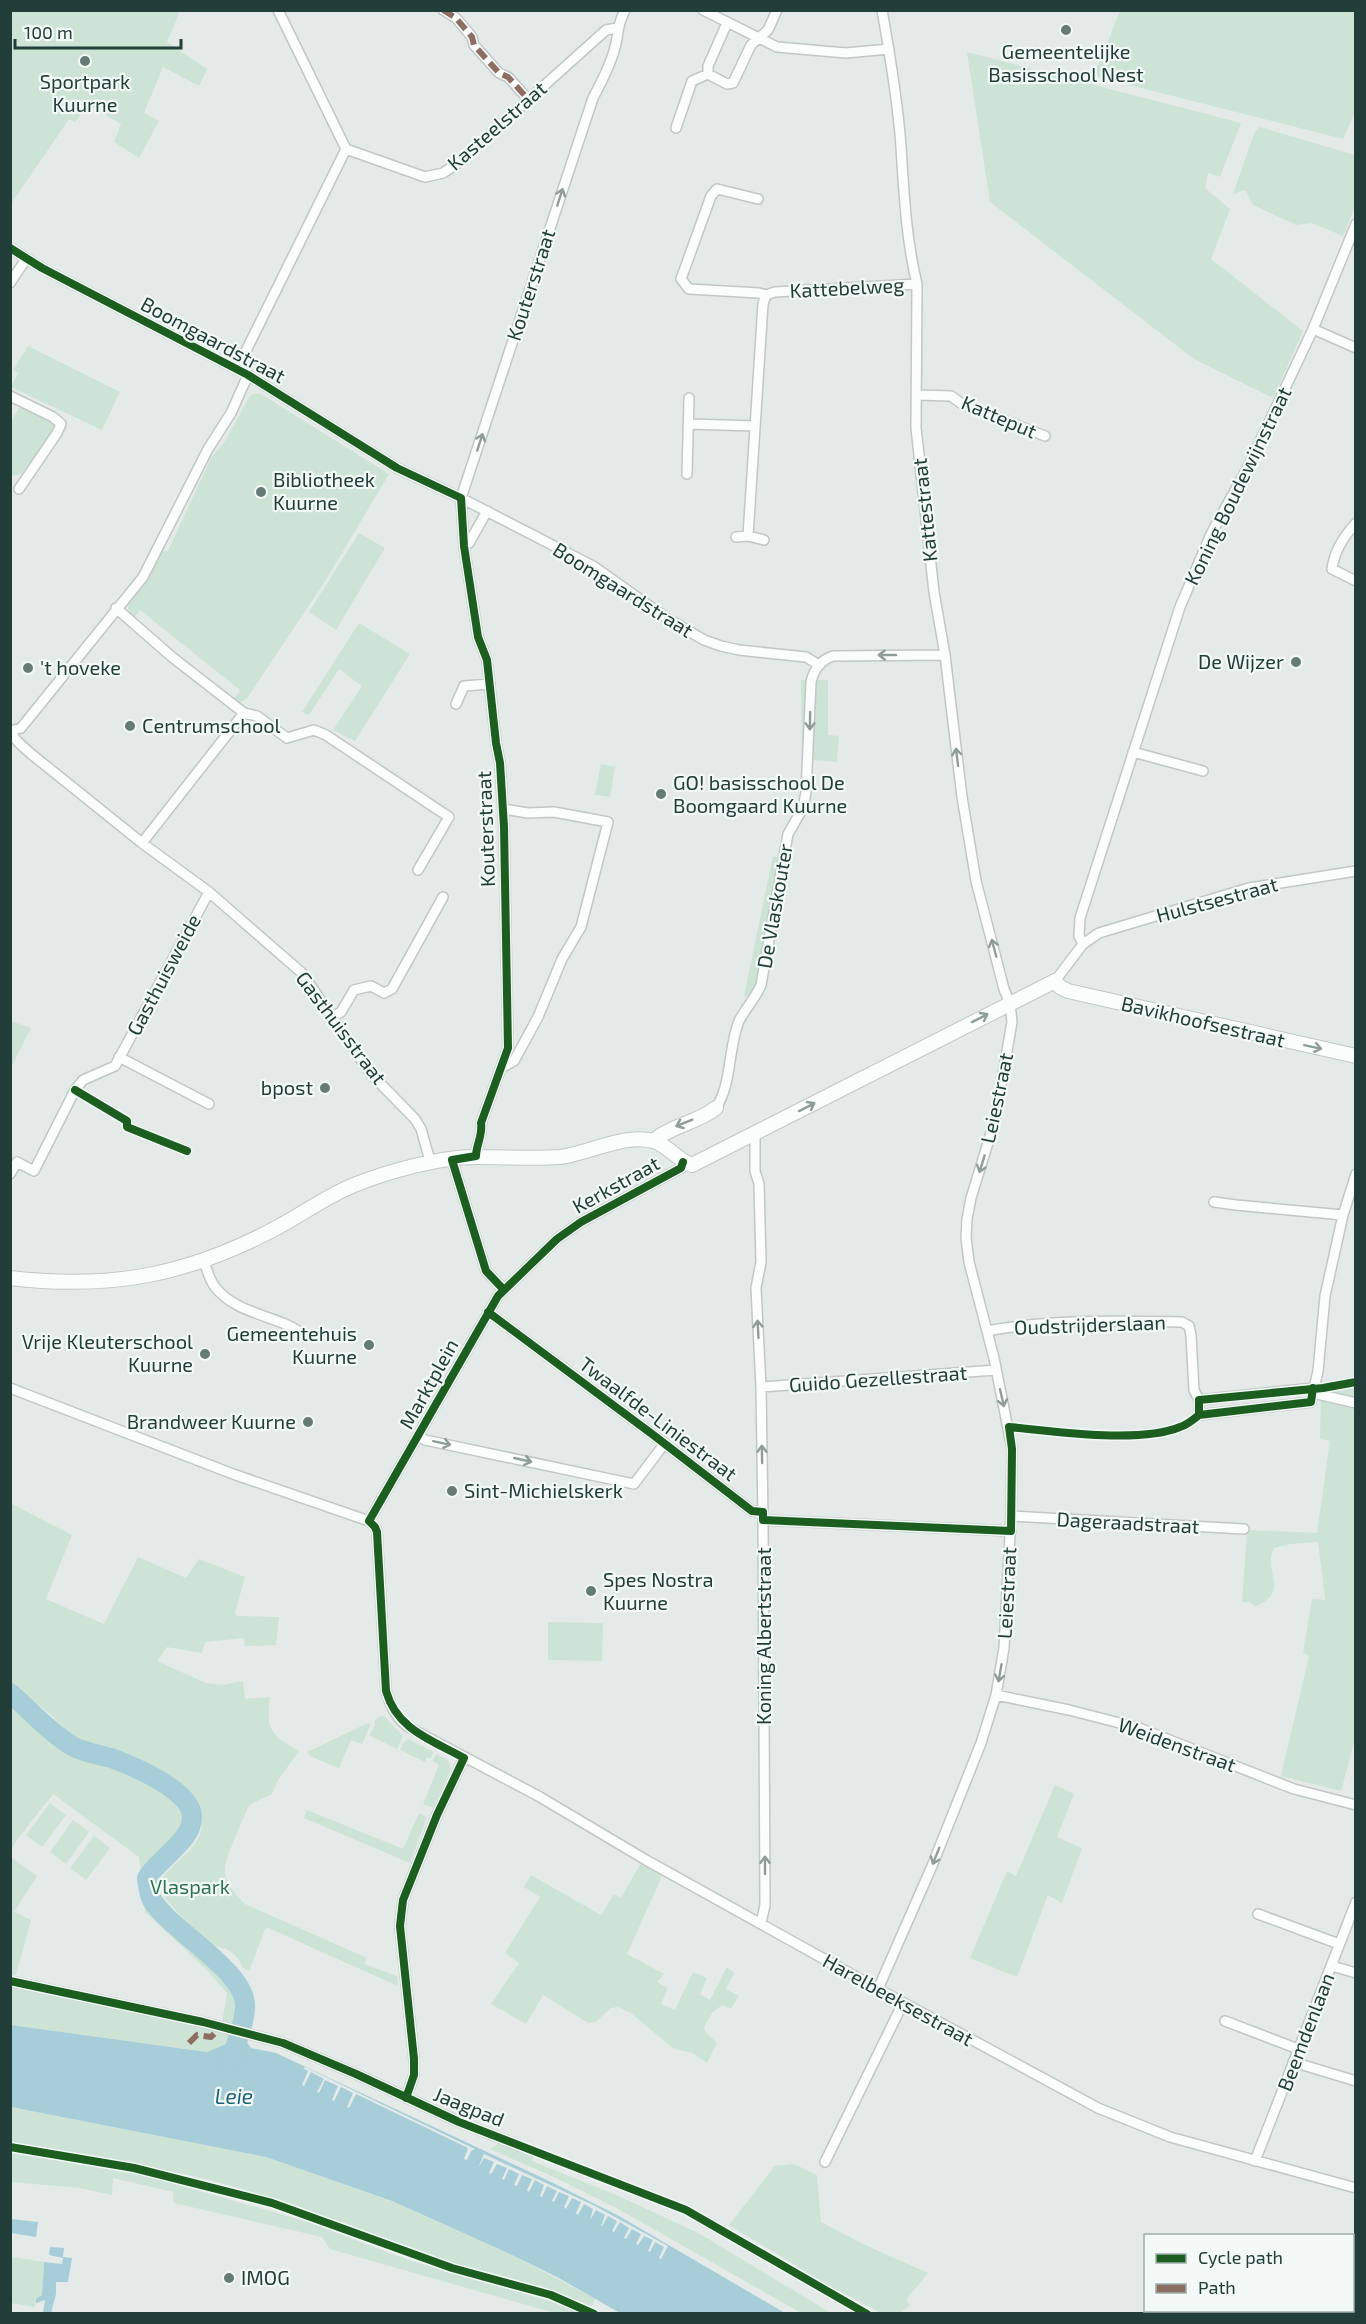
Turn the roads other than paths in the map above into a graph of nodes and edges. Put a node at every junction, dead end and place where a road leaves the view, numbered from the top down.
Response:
1 (278, 10) edge
2 (443, 10) edge
3 (625, 10) edge
4 (703, 10) edge
5 (777, 10) edge
6 (882, 10) edge
7 (727, 22) junction
8 (617, 28) junction
9 (758, 39) junction
10 (889, 49) junction
11 (708, 74) junction
12 (528, 99) junction
13 (676, 128) dead end
14 (346, 149) junction
15 (758, 199) dead end
16 (1356, 224) edge
17 (10, 248) edge
18 (26, 259) junction
19 (10, 283) edge
20 (916, 284) junction
21 (766, 295) junction
22 (1313, 329) junction
23 (1356, 348) edge
24 (237, 369) junction
25 (248, 375) junction
26 (917, 395) junction
27 (10, 396) edge
28 (689, 398) dead end
29 (690, 424) junction
30 (755, 426) junction
31 (1045, 436) dead end
32 (687, 474) dead end
33 (19, 489) dead end
34 (461, 498) junction
35 (487, 511) junction
36 (1356, 523) edge
37 (748, 536) junction
38 (736, 537) dead end
39 (764, 540) dead end
40 (465, 546) junction
41 (1356, 581) edge
42 (116, 608) junction
43 (945, 655) junction
44 (819, 664) junction
45 (490, 684) junction
46 (456, 704) dead end
47 (244, 713) junction
48 (10, 731) edge
49 (1132, 752) junction
50 (1203, 771) dead end
51 (503, 809) junction
52 (142, 843) junction
53 (418, 870) dead end
54 (1356, 871) edge
55 (209, 892) junction
56 (443, 897) dead end
57 (1083, 944) junction
58 (1055, 981) junction
59 (1010, 1004) junction
60 (332, 1017) junction
61 (1356, 1056) edge
62 (119, 1057) junction
63 (501, 1068) junction
64 (209, 1104) dead end
65 (716, 1108) joint
66 (755, 1134) junction
67 (653, 1141) junction
68 (476, 1156) junction
69 (452, 1160) junction
70 (683, 1162) junction
71 (431, 1164) junction
72 (10, 1174) edge
73 (1356, 1174) edge
74 (1214, 1202) dead end
75 (1343, 1215) junction
76 (204, 1261) junction
77 (10, 1278) edge
78 (504, 1290) junction
79 (488, 1312) junction
80 (987, 1331) junction
81 (306, 1335) dead end
82 (996, 1370) junction
83 (761, 1387) junction
84 (10, 1388) edge
85 (1313, 1388) junction
86 (1199, 1400) junction
87 (1356, 1403) edge
88 (419, 1436) junction
89 (665, 1443) junction
90 (763, 1516) junction
91 (1011, 1516) junction
92 (372, 1524) junction
93 (1244, 1529) dead end
94 (1011, 1531) junction
95 (996, 1695) junction
96 (465, 1758) junction
97 (1356, 1805) edge
98 (1356, 1902) edge
99 (1258, 1914) dead end
100 (761, 1923) junction
101 (1339, 1944) junction
102 (1332, 1966) junction
103 (1356, 1973) edge
104 (10, 1981) edge
105 (878, 1989) junction
106 (903, 2003) junction
107 (1225, 2020) dead end
108 (1298, 2049) junction
109 (1293, 2062) junction
110 (1356, 2081) edge
111 (406, 2098) junction
112 (520, 2145) dead end
113 (1255, 2161) junction
114 (825, 2162) dead end
115 (1356, 2188) edge

1 - 14 street
2 - 12 street
3 - 8 street
4 - 7 street
5 - 9 street
6 - 10 street, Kattestraat
7 - 9 street
7 - 11 street
8 - 12 street, Kasteelstraat
34 -> 8 street, Kouterstraat
9 - 10 street
9 - 11 street
10 - 20 street, Kattestraat
11 - 13 street
12 - 14 street, Kasteelstraat
14 - 24 street
15 - 21 street
16 - 22 street, Koning Boudewijnstraat
17 - 18 street, Boomgaardstraat
18 - 19 street
18 - 24 street, Boomgaardstraat
20 - 21 street, Kattebelweg
20 - 26 street, Kattestraat
21 - 30 street, Kattebelweg
22 - 23 street
22 - 49 street, Koning Boudewijnstraat
24 - 25 street, Boomgaardstraat
25 - 34 street, Boomgaardstraat
25 - 42 street
26 - 31 street, Katteput
26 - 43 street, Kattestraat
27 - 33 street
28 - 29 street
29 - 30 street
29 - 32 street
30 - 37 street, Kattebelweg
34 - 35 street, Boomgaardstraat
34 - 40 street, Kouterstraat
35 - 40 street
35 - 44 street, Boomgaardstraat
36 - 41 street
37 - 38 street
37 - 39 street
40 - 45 street, Kouterstraat
42 - 47 street
42 - 48 street
43 -> 44 street
59 -> 43 street, Kattestraat
44 -> 65 street, De Vlaskouter
45 - 46 street
45 - 51 street, Kouterstraat
47 - 52 street
47 - 53 street
48 - 52 street, Gasthuisstraat
49 - 50 street
49 - 57 street, Koning Boudewijnstraat
51 - 63 street, Kouterstraat
51 - 63 street, Kouterstraat
52 - 55 street, Gasthuisstraat
54 - 57 street, Hulstsestraat
55 - 60 street, Gasthuisstraat
55 - 62 street, Gasthuisweide
56 - 60 street
57 - 58 street, Kerkstraat
58 - 59 street, Kerkstraat
58 -> 61 street, Bavikhoofsestraat
66 -> 59 street, Kerkstraat
59 -> 80 street, Leiestraat
60 - 71 street, Gasthuisstraat
62 - 64 street, Gasthuisweide
62 - 72 street, Gasthuisweide
63 - 68 street, Kouterstraat
65 -> 67 street, Kerkstraat
66 - 70 street, Kerkstraat
83 -> 66 street, Koning Albertstraat
67 - 68 street
67 - 70 street, Kerkstraat
68 - 69 street
69 - 71 street
69 - 78 street
70 - 78 street, Kerkstraat
71 - 76 street
73 - 75 street
74 - 75 street
75 - 85 street
76 - 77 street
76 - 81 street
78 - 79 street, Kerkstraat
79 - 88 street, Marktplein
79 - 89 street, Twaalfde-Liniestraat
80 - 82 street, Leiestraat
80 - 86 street, Oudstrijderslaan
82 - 83 street, Guido Gezellestraat
82 -> 91 street, Leiestraat
90 -> 83 street, Koning Albertstraat
84 - 92 street
85 - 86 street
85 - 86 street
85 - 87 street
88 -> 89 street, Marktplein
88 - 92 street, Marktplein
89 - 90 street, Twaalfde-Liniestraat
90 - 94 street
100 -> 90 street, Koning Albertstraat
91 - 93 street, Dageraadstraat
91 - 94 street, Leiestraat
92 - 96 street, Marktplein
94 -> 95 street, Leiestraat
95 - 97 street, Weidenstraat
95 -> 105 street, Leiestraat
96 - 100 street, Harelbeeksestraat
96 - 111 street
98 - 101 street, Beemdenlaan
99 - 101 street
100 - 105 street, Harelbeeksestraat
101 - 102 street, Beemdenlaan
102 - 103 street
102 - 108 street, Beemdenlaan
104 - 111 street, Jaagpad
105 - 106 street, Harelbeeksestraat
106 - 113 street, Harelbeeksestraat
106 - 114 street
107 - 108 street
108 - 109 street, Beemdenlaan
109 - 110 street
109 - 113 street, Beemdenlaan
111 - 112 street, Jaagpad
113 - 115 street, Harelbeeksestraat

